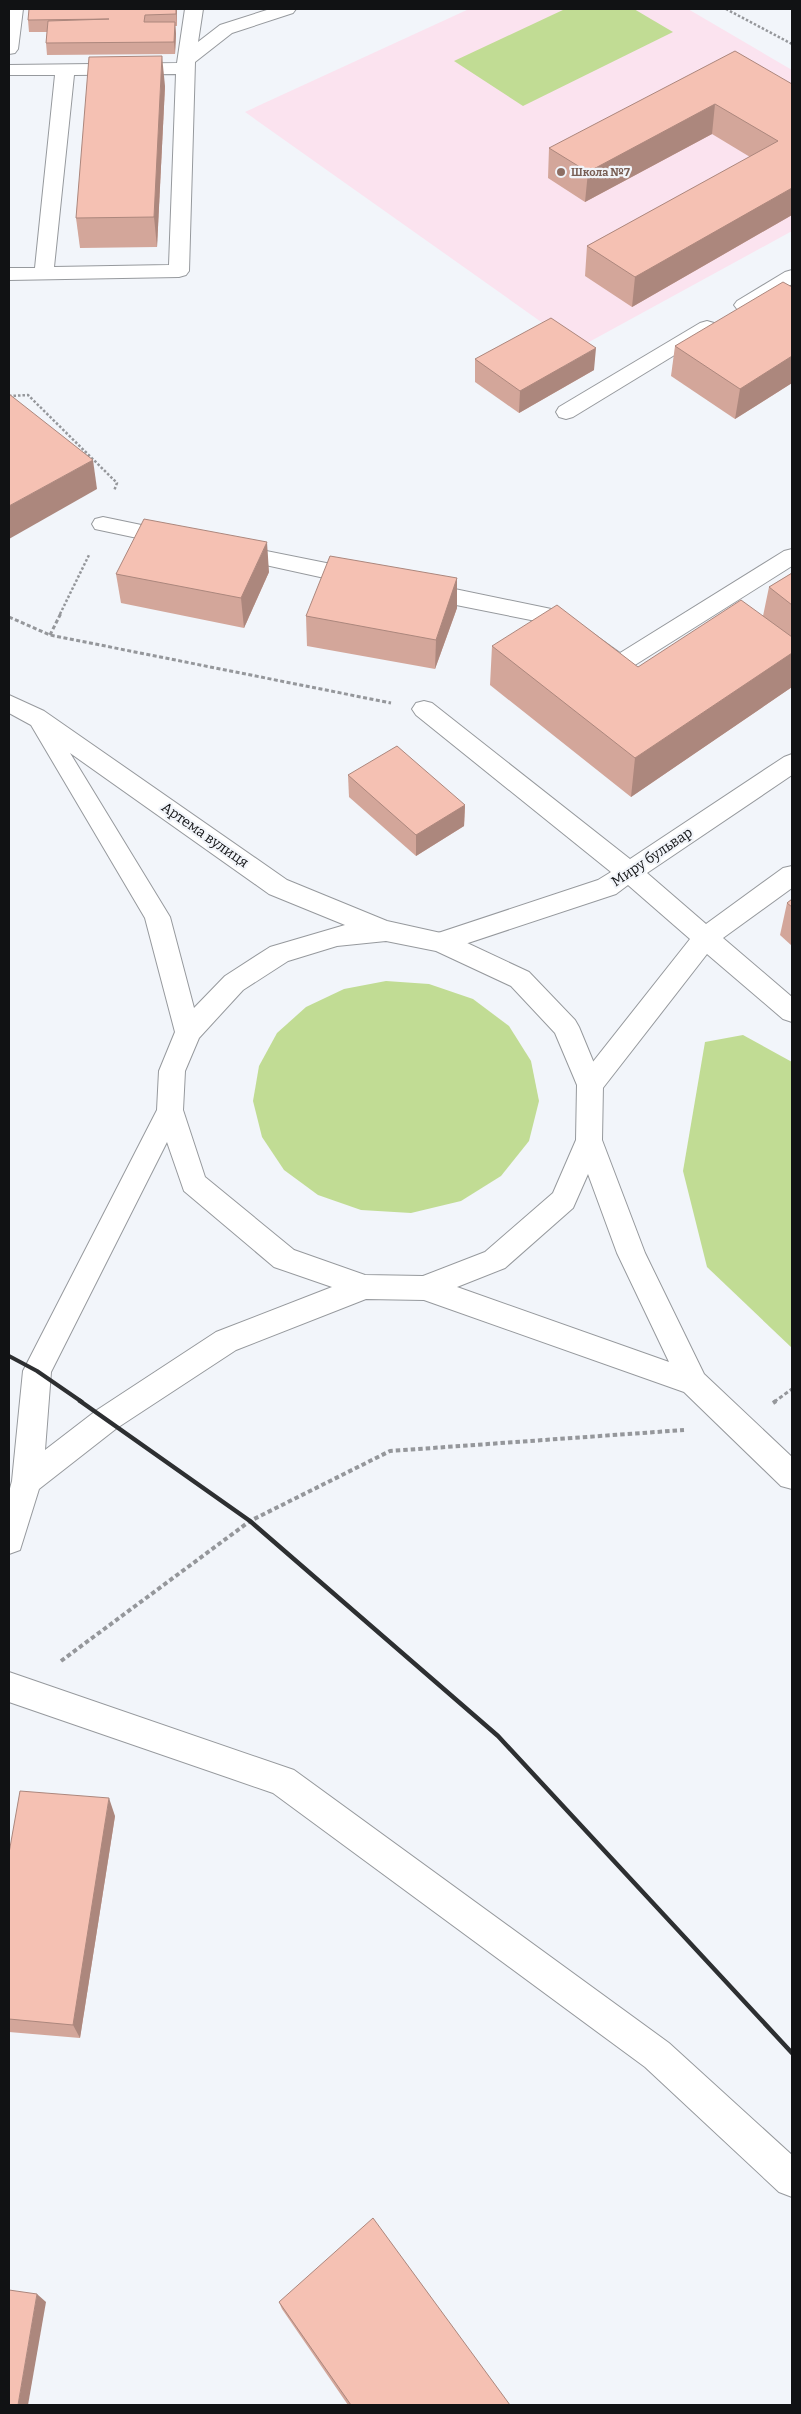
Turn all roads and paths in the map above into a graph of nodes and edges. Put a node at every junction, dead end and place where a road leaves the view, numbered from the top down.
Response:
1 (14, 9) edge
2 (194, 9) edge
3 (287, 9) edge
4 (726, 9) edge
5 (792, 44) edge
6 (9, 49) edge
7 (186, 64) junction
8 (65, 69) junction
9 (9, 70) edge
10 (44, 273) junction
11 (9, 274) edge
12 (792, 276) edge
13 (566, 412) dead end
14 (104, 524) dead end
15 (792, 556) edge
16 (9, 617) edge
17 (9, 703) edge
18 (424, 710) joint
19 (36, 716) junction
20 (792, 763) edge
21 (629, 872) junction
22 (792, 875) edge
23 (386, 931) junction
24 (705, 938) junction
25 (441, 942) junction
26 (792, 1012) edge
27 (188, 1032) junction
28 (590, 1085) junction
29 (170, 1110) junction
30 (589, 1140) junction
31 (365, 1287) junction
32 (424, 1288) junction
33 (694, 1383) junction
34 (792, 1389) edge
35 (741, 1426) junction
36 (792, 1476) edge
37 (27, 1481) junction
38 (9, 1540) edge
39 (16, 1688) edge
40 (792, 2179) edge

1 - 6 main road
2 - 7 main road
3 - 7 main road
4 - 5 path
7 - 8 main road
7 - 10 main road
8 - 9 main road
8 - 10 main road
10 - 11 main road
12 - 13 main road
14 - 15 main road
16 - 18 path
17 - 19 main road, Артема вулиця
18 - 21 main road
19 - 23 main road, Артема вулиця
19 - 27 main road
20 - 21 main road, Миру бульвар
21 - 24 main road
21 - 25 main road, Миру бульвар
22 - 24 main road
23 - 25 main road
23 - 27 main road
24 - 26 main road
24 - 28 main road
25 - 28 main road
27 - 29 main road
28 - 30 main road
29 - 31 main road
29 - 37 main road
30 - 32 main road
30 - 33 main road
31 - 32 main road
31 - 37 main road
32 - 33 main road
33 - 35 main road
34 - 35 path
35 - 36 main road
35 - 39 path
37 - 38 main road
39 - 40 main road

